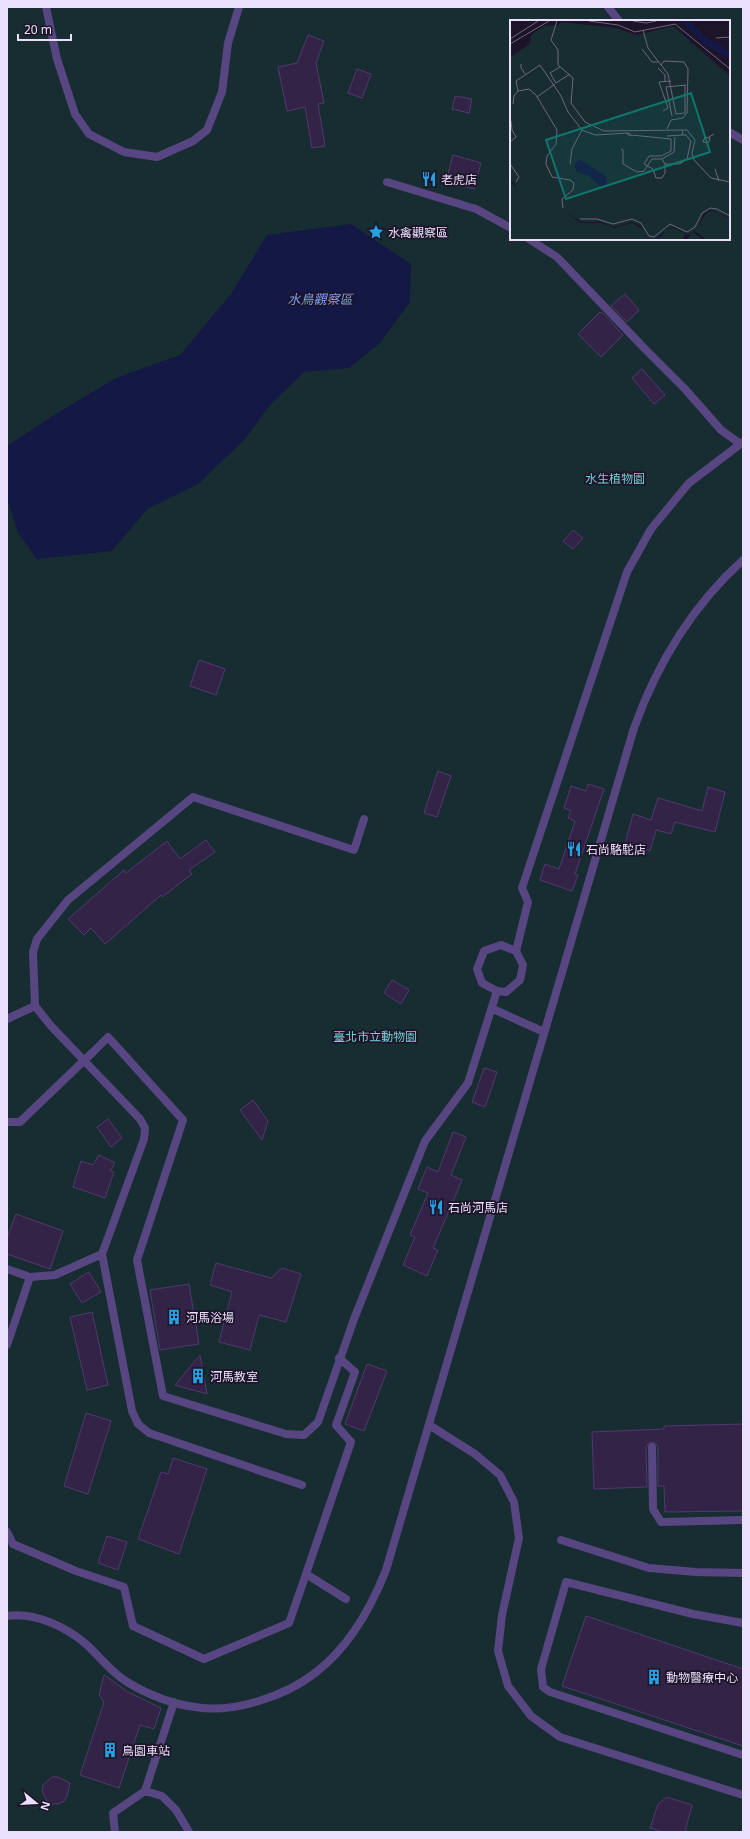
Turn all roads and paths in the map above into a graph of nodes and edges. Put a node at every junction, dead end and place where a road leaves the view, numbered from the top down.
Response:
1 (46, 7) edge
2 (239, 7) edge
3 (608, 7) edge
4 (618, 20) edge
5 (730, 133) edge
6 (743, 140) edge
7 (388, 182) dead end
8 (510, 227) edge
9 (531, 240) edge
10 (741, 442) edge
11 (743, 560) edge
12 (364, 819) dead end
13 (516, 951) junction
14 (497, 991) junction
15 (35, 1006) junction
16 (493, 1009) junction
17 (7, 1020) edge
18 (544, 1032) junction
19 (7, 1122) edge
20 (102, 1254) junction
21 (7, 1269) edge
22 (30, 1276) junction
23 (7, 1345) edge
24 (340, 1358) junction
25 (429, 1425) junction
26 (652, 1447) dead end
27 (302, 1485) dead end
28 (743, 1520) edge
29 (7, 1532) edge
30 (561, 1540) dead end
31 (743, 1573) edge
32 (306, 1574) junction
33 (346, 1599) dead end
34 (7, 1616) edge
35 (743, 1623) edge
36 (174, 1702) junction
37 (743, 1756) edge
38 (145, 1791) junction
39 (743, 1795) edge
40 (115, 1832) edge
41 (189, 1832) edge

1 - 2 street
3 - 4 street
5 - 6 street
7 - 8 street
9 - 10 street
10 - 13 street
11 - 18 street
12 - 15 street
13 - 14 street
13 - 14 street
14 - 16 street
15 - 17 street
15 - 20 street
16 - 18 street
16 - 24 street
18 - 25 street
19 - 24 street, bridge
20 - 22 street
20 - 27 street
21 - 22 street
22 - 23 street
24 - 32 street
25 - 36 street
25 - 39 street
26 - 28 street
29 - 32 street
30 - 31 street
32 - 33 street
34 - 36 street
35 - 37 street
36 - 38 street
38 - 40 street
38 - 41 street

